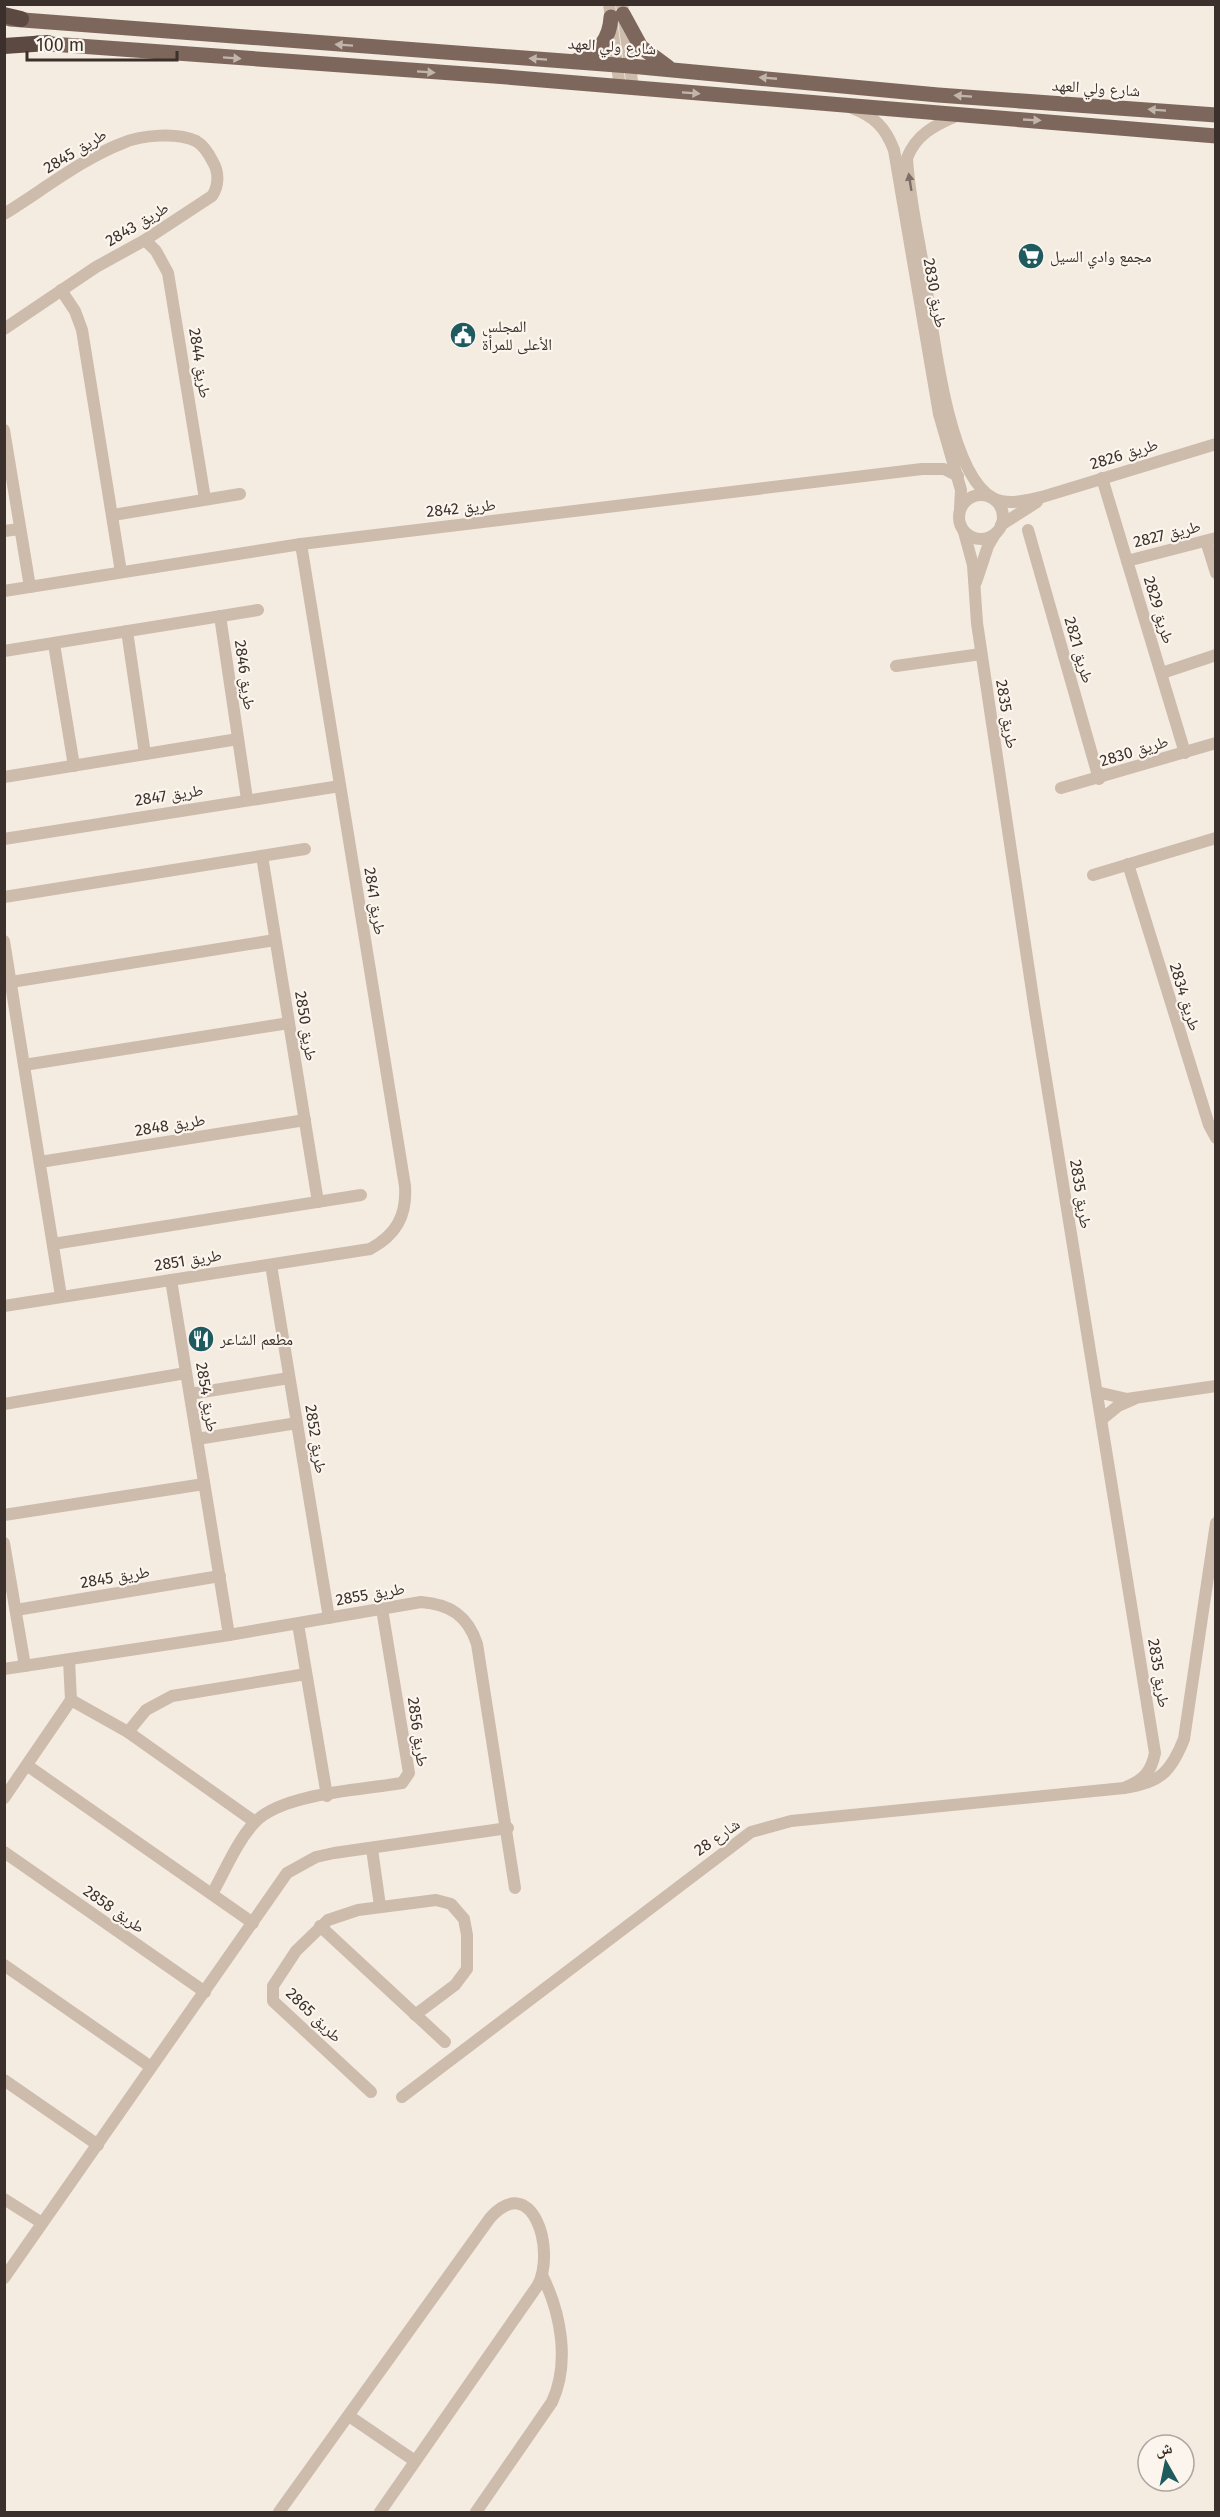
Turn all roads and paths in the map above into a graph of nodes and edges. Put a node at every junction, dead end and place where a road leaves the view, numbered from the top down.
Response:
1 (616, 10) edge
2 (10, 18) edge
3 (4, 42) edge
4 (48, 43) junction
5 (4, 46) edge
6 (572, 61) junction
7 (624, 65) junction
8 (673, 69) junction
9 (627, 88) junction
10 (845, 105) junction
11 (1215, 115) edge
12 (956, 116) junction
13 (1215, 136) edge
14 (170, 137) joint
15 (4, 214) edge
16 (145, 240) junction
17 (61, 290) junction
18 (4, 329) edge
19 (5, 434) edge
20 (1215, 444) edge
21 (955, 453) junction
22 (922, 469) junction
23 (958, 476) junction
24 (1102, 478) junction
25 (240, 494) dead end
26 (1042, 497) junction
27 (992, 498) junction
28 (205, 500) junction
29 (960, 508) junction
30 (113, 515) junction
31 (1000, 528) junction
32 (20, 529) junction
33 (1028, 530) dead end
34 (4, 531) edge
35 (964, 532) junction
36 (1211, 540) edge
37 (301, 544) junction
38 (1127, 561) junction
39 (121, 572) junction
40 (1215, 573) edge
41 (30, 587) junction
42 (974, 589) junction
43 (4, 591) edge
44 (258, 610) dead end
45 (220, 616) junction
46 (127, 631) junction
47 (54, 644) junction
48 (4, 651) edge
49 (981, 654) junction
50 (1215, 655) edge
51 (896, 666) dead end
52 (1162, 673) junction
53 (238, 739) junction
54 (1215, 743) edge
55 (1185, 753) junction
56 (145, 754) junction
57 (74, 766) junction
58 (4, 777) edge
59 (1099, 779) junction
60 (340, 786) junction
61 (1061, 788) dead end
62 (247, 799) junction
63 (1215, 838) edge
64 (4, 839) edge
65 (305, 849) dead end
66 (262, 856) junction
67 (1128, 864) junction
68 (1093, 875) dead end
69 (4, 897) edge
70 (275, 940) junction
71 (4, 941) edge
72 (11, 982) junction
73 (289, 1023) junction
74 (24, 1065) junction
75 (305, 1120) junction
76 (1215, 1138) edge
77 (40, 1162) junction
78 (361, 1195) dead end
79 (318, 1202) junction
80 (53, 1244) junction
81 (370, 1250) joint
82 (270, 1264) junction
83 (171, 1280) junction
84 (62, 1296) junction
85 (7, 1305) edge
86 (186, 1373) junction
87 (289, 1378) junction
88 (1215, 1386) edge
89 (1097, 1392) junction
90 (190, 1394) junction
91 (1138, 1398) junction
92 (4, 1404) edge
93 (1102, 1419) junction
94 (297, 1422) junction
95 (197, 1439) junction
96 (204, 1484) junction
97 (4, 1515) edge
98 (1215, 1523) edge
99 (4, 1543) edge
100 (220, 1576) junction
101 (382, 1609) junction
102 (16, 1610) junction
103 (329, 1618) junction
104 (298, 1624) junction
105 (229, 1635) junction
106 (69, 1660) junction
107 (25, 1666) junction
108 (4, 1669) edge
109 (306, 1674) junction
110 (72, 1700) junction
111 (128, 1732) junction
112 (28, 1766) junction
113 (1124, 1788) junction
114 (327, 1796) junction
115 (4, 1798) edge
116 (255, 1822) junction
117 (508, 1828) junction
118 (372, 1849) junction
119 (4, 1852) edge
120 (516, 1888) dead end
121 (212, 1894) junction
122 (380, 1906) junction
123 (253, 1923) junction
124 (320, 1926) junction
125 (4, 1965) edge
126 (205, 1992) junction
127 (415, 2015) junction
128 (445, 2042) dead end
129 (151, 2067) junction
130 (4, 2080) edge
131 (371, 2092) dead end
132 (402, 2097) dead end
133 (98, 2145) junction
134 (4, 2199) edge
135 (42, 2223) junction
136 (543, 2277) junction
137 (4, 2278) edge
138 (349, 2416) junction
139 (416, 2461) junction
140 (279, 2512) edge
141 (380, 2512) edge
142 (476, 2512) edge

1 - 6 main road
1 - 7 street
1 - 8 main road
6 -> 2 main road, شارع ولي العهد
3 - 4 main road
4 - 5 highway
4 -> 9 main road
6 - 7 main road, شارع ولي العهد
7 - 8 main road, شارع ولي العهد
7 - 9 street
11 -> 8 main road, شارع ولي العهد
9 -> 10 main road
10 - 12 main road
10 - 21 street, طريق 2830
12 -> 13 main road
21 -> 12 street, طريق 2830
14 - 15 street, طريق 2845
14 - 16 street, طريق 2843
16 - 17 street, طريق 2843
16 - 28 street, طريق 2844
17 - 18 street, طريق 2843
17 - 30 street
19 - 32 street
20 - 24 street, طريق 2826
21 - 22 street, طريق 2842
21 - 23 street, طريق 2830
21 - 27 street, طريق 2830
22 - 23 street, طريق 2842
22 - 37 street, طريق 2842
23 - 29 street, طريق 2830
24 - 26 street, طريق 2826
24 - 38 street, طريق 2829
25 - 28 street
26 - 27 street, طريق 2826
26 - 31 street, طريق 2826
27 - 29 street
27 - 31 street
28 - 30 street
29 - 35 street
30 - 39 street
31 - 35 street
31 - 42 street, طريق 2835
32 - 34 street
32 - 41 street
33 - 59 street, طريق 2821
35 - 42 street, طريق 2835
36 - 38 street, طريق 2827
36 - 40 street
37 - 39 street, طريق 2842
37 - 60 street, طريق 2841
38 - 52 street, طريق 2829
39 - 41 street, طريق 2842
41 - 43 street, طريق 2842
42 - 49 street, طريق 2835
44 - 45 street
45 - 46 street
45 - 53 street, طريق 2846
46 - 47 street
46 - 56 street
47 - 48 street
47 - 57 street
49 - 51 street
49 - 89 street, طريق 2835
50 - 52 street
52 - 55 street, طريق 2829
53 - 56 street
53 - 62 street, طريق 2846
54 - 55 street, طريق 2830
55 - 59 street, طريق 2830
56 - 57 street
57 - 58 street
59 - 61 street, طريق 2830
60 - 62 street, طريق 2847
60 - 81 street, طريق 2841
62 - 64 street, طريق 2847
63 - 67 street
65 - 66 street
66 - 69 street
66 - 70 street, طريق 2850
67 - 68 street
67 - 76 street, طريق 2834
70 - 72 street
70 - 73 street, طريق 2850
71 - 72 street
72 - 74 street
73 - 74 street
73 - 75 street, طريق 2850
74 - 77 street
75 - 77 street, طريق 2848
75 - 79 street, طريق 2850
77 - 80 street
78 - 79 street
79 - 80 street
80 - 84 street
81 - 82 street, طريق 2851
82 - 83 street, طريق 2851
82 - 87 street, طريق 2852
83 - 84 street, طريق 2851
83 - 86 street, طريق 2854
84 - 85 street, طريق 2851
86 - 90 street, طريق 2854
86 - 92 street
87 - 90 street
87 - 94 street, طريق 2852
88 - 91 street
89 - 91 street
89 - 93 street, طريق 2835
90 - 95 street, طريق 2854
91 - 93 street
93 - 113 street, طريق 2835
94 - 95 street
94 - 103 street, طريق 2852
95 - 96 street, طريق 2854
96 - 97 street
96 - 100 street, طريق 2854
98 - 113 street, شارع 28
99 - 102 street
100 - 102 street, طريق 2845
100 - 105 street, طريق 2854
101 - 103 street, طريق 2855
101 - 114 street, طريق 2856
101 - 117 street, طريق 2855
102 - 107 street
103 - 104 street, طريق 2855
104 - 105 street, طريق 2855
104 - 109 street
105 - 106 street, طريق 2855
106 - 107 street, طريق 2855
106 - 110 street
107 - 108 street, طريق 2855
109 - 111 street
109 - 114 street
110 - 111 street
110 - 112 street
111 - 116 street
112 - 115 street
112 - 121 street
113 - 132 street, شارع 28
114 - 116 street, طريق 2856
116 - 121 street
117 - 118 street
117 - 120 street, طريق 2855
118 - 122 street
118 - 123 street
119 - 126 street, طريق 2858
121 - 123 street
122 - 124 street, طريق 2865
122 - 127 street, طريق 2865
123 - 126 street
124 - 127 street
124 - 131 street, طريق 2865
125 - 129 street
126 - 129 street
127 - 128 street
129 - 133 street
130 - 133 street
133 - 135 street
134 - 135 street
135 - 137 street
136 - 138 street
136 - 139 street
136 - 142 street
138 - 139 street
138 - 140 street
139 - 141 street

